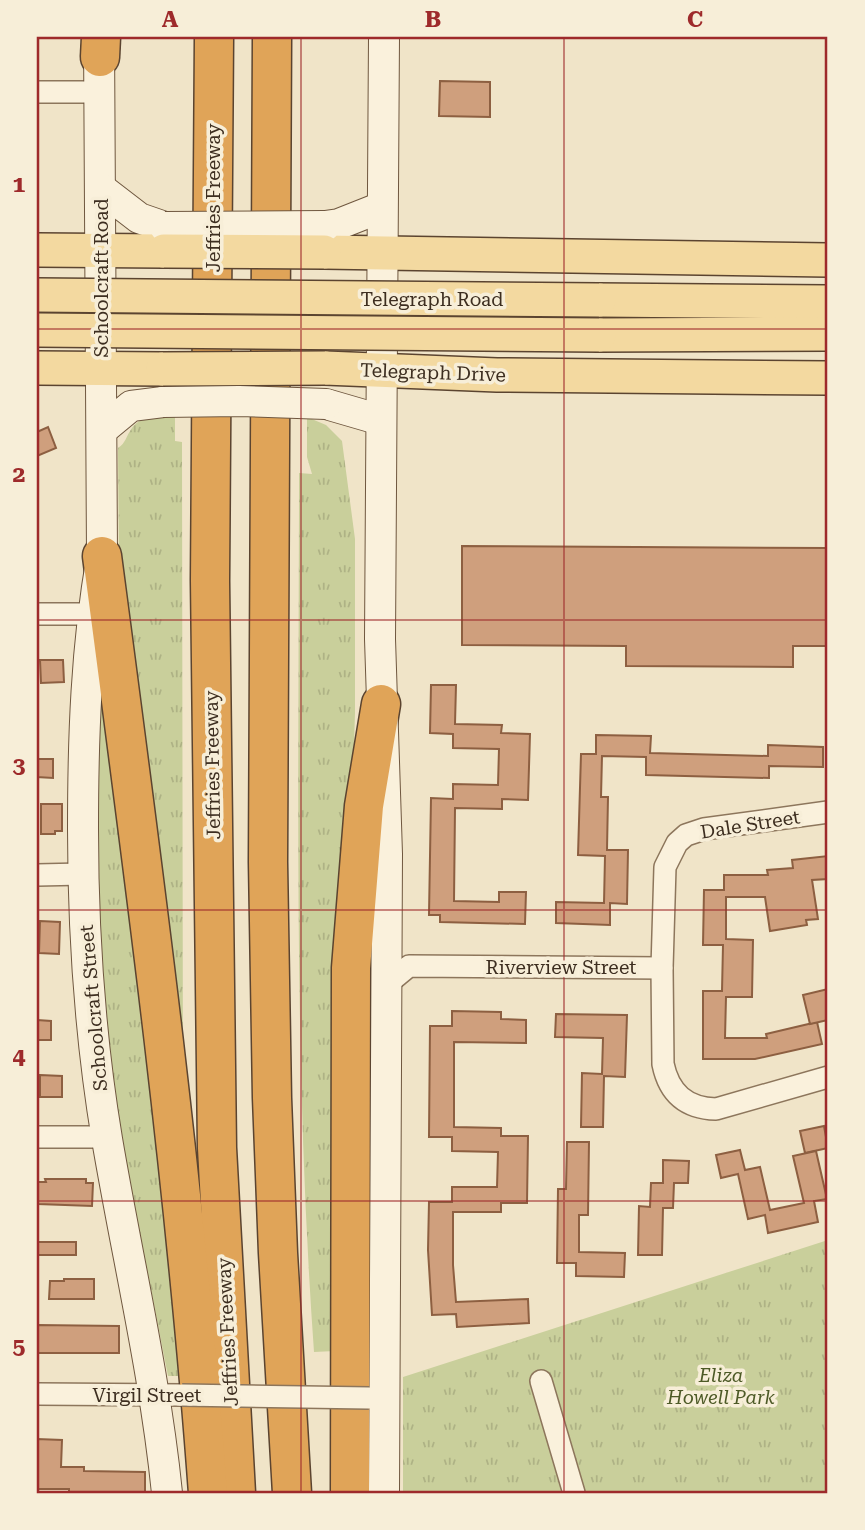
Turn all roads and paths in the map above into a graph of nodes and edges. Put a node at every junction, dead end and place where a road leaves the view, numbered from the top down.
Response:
1 (214, 37) edge
2 (272, 37) edge
3 (384, 37) edge
4 (100, 56) edge
5 (37, 92) edge
6 (100, 188) junction
7 (382, 206) junction
8 (164, 239) junction
9 (325, 239) junction
10 (37, 250) edge
11 (101, 250) junction
12 (382, 253) junction
13 (515, 256) junction
14 (828, 260) edge
15 (37, 295) edge
16 (828, 302) edge
17 (37, 330) edge
18 (828, 334) edge
19 (37, 368) edge
20 (102, 369) junction
21 (381, 369) junction
22 (497, 375) junction
23 (828, 378) edge
24 (381, 420) junction
25 (102, 430) junction
26 (103, 537) junction
27 (37, 614) edge
28 (92, 614) junction
29 (382, 704) junction
30 (828, 811) edge
31 (83, 874) junction
32 (37, 875) edge
33 (662, 968) junction
34 (386, 985) junction
35 (828, 1077) edge
36 (37, 1136) edge
37 (107, 1137) junction
38 (541, 1381) dead end
39 (37, 1394) edge
40 (168, 1394) junction
41 (376, 1398) junction
42 (167, 1493) edge
43 (208, 1493) edge
44 (236, 1493) edge
45 (292, 1493) edge
46 (350, 1493) edge
47 (383, 1493) edge
48 (574, 1493) edge

1 - 44 highway, Jeffries Freeway
2 - 45 highway
3 - 7 main road
4 - 5 street
4 - 6 main road, Schoolcraft Road
6 - 8 main road
6 - 11 main road, Schoolcraft Road
7 - 9 main road
7 - 12 main road
8 - 9 main road, bridge
8 - 11 main road
9 - 12 main road
10 - 11 main road
11 - 20 main road, Schoolcraft Road
12 - 13 main road
12 - 21 main road
13 - 14 main road
13 - 22 main road
15 - 16 main road, Telegraph Road, bridge
17 - 18 main road, Telegraph Road, bridge
19 - 20 main road, Telegraph Drive
20 - 21 main road, Telegraph Drive, bridge
20 - 25 main road, Schoolcraft Road
21 - 22 main road, Telegraph Drive
21 - 24 main road
22 - 23 main road, Telegraph Drive
24 - 25 main road, bridge
24 - 29 main road
25 - 26 main road, Schoolcraft Road
26 - 28 main road, Schoolcraft Street
26 - 43 highway
27 - 28 street
28 - 31 main road, Schoolcraft Street
29 - 34 main road
29 - 46 highway
30 - 33 street, Dale Street
31 - 32 street
31 - 37 main road, Schoolcraft Street
33 - 34 street, Riverview Street
33 - 35 street, Riverview Street
34 - 41 main road
36 - 37 street
37 - 40 main road, Schoolcraft Street
38 - 48 street
39 - 40 street, Virgil Street
40 - 41 street, Virgil Street, bridge
40 - 42 main road, Schoolcraft Street
41 - 47 main road

